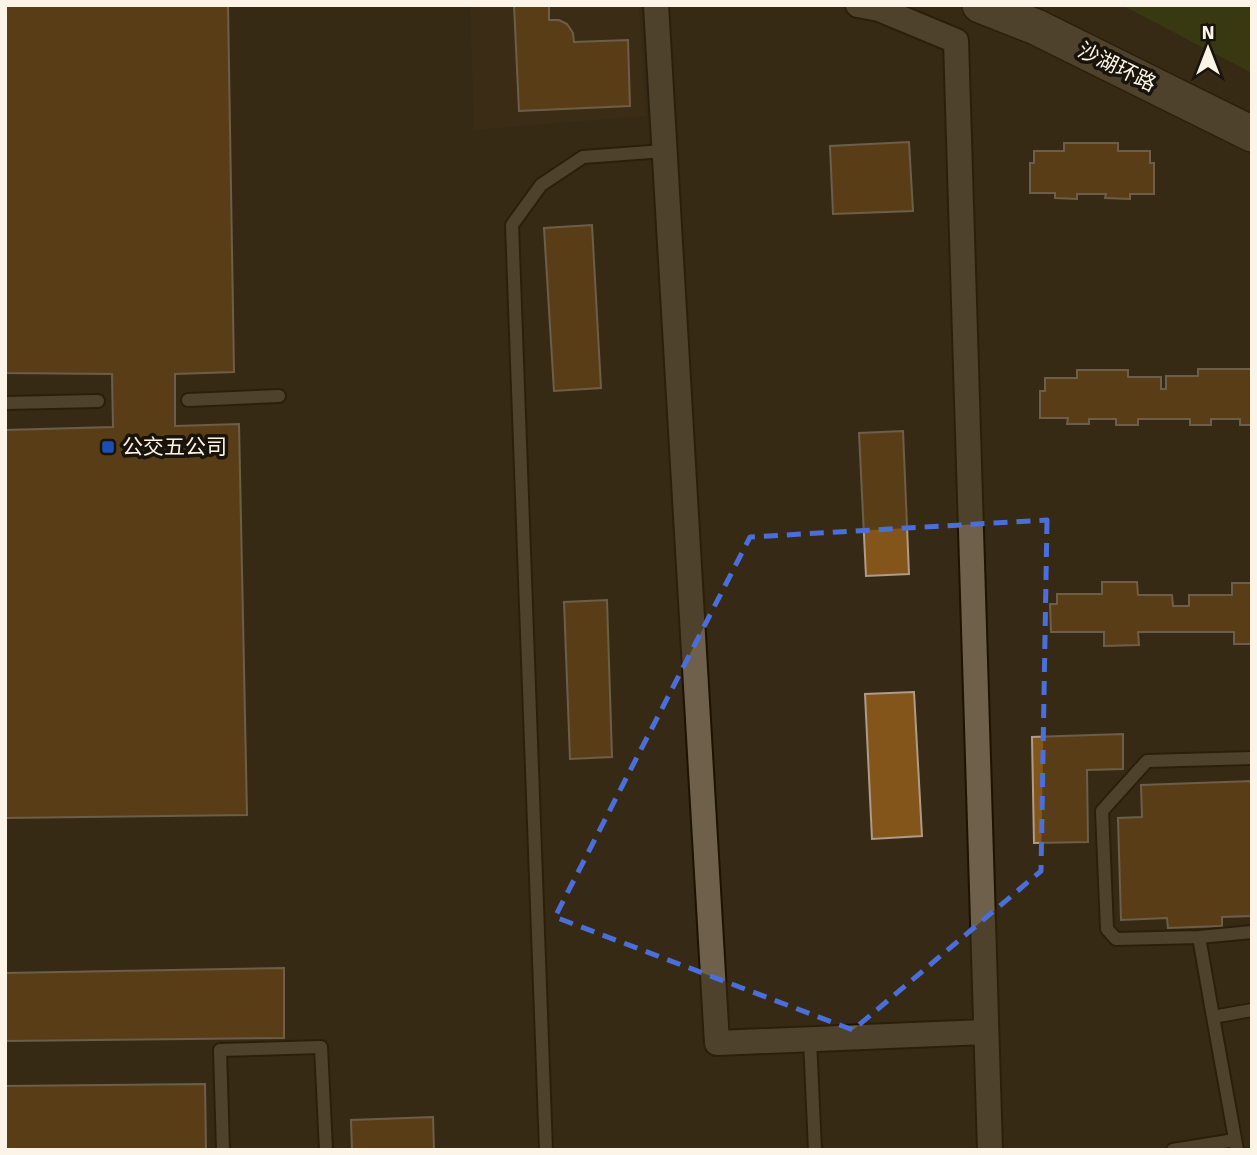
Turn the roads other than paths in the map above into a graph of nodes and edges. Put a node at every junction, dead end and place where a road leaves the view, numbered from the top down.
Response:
1 (656, 5) edge
2 (859, 5) edge
3 (980, 5) edge
4 (1252, 134) edge
5 (664, 152) junction
6 (279, 396) dead end
7 (188, 400) dead end
8 (98, 401) dead end
9 (5, 403) edge
10 (1252, 758) edge
11 (1252, 932) edge
12 (1199, 937) junction
13 (1252, 1010) edge
14 (1213, 1017) junction
15 (985, 1032) junction
16 (810, 1040) junction
17 (1236, 1145) edge
18 (223, 1150) edge
19 (326, 1150) edge
20 (547, 1150) edge
21 (815, 1150) edge
22 (990, 1150) edge
23 (1173, 1150) edge

1 - 5 street
2 - 15 street
3 - 4 main road, 沙湖环路
5 - 16 street
5 - 20 lane
6 - 7 lane
8 - 9 lane
10 - 12 lane
11 - 12 lane
12 - 14 lane
13 - 14 lane
14 - 17 lane
15 - 16 street
15 - 22 street
16 - 21 lane
17 - 23 lane
18 - 19 lane

